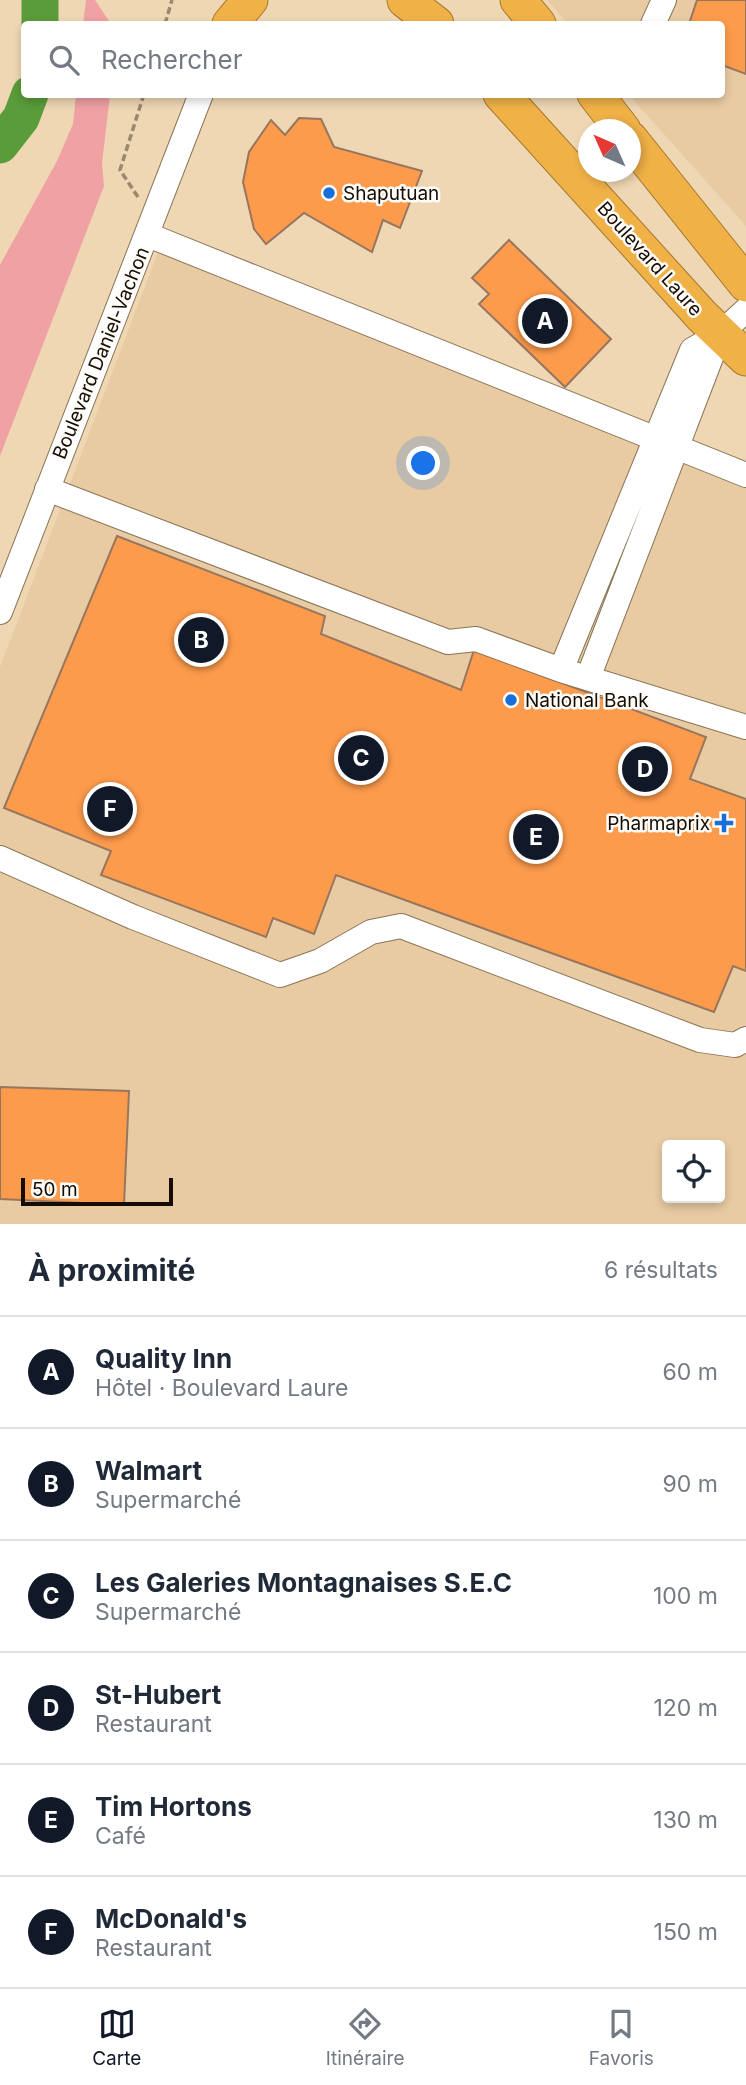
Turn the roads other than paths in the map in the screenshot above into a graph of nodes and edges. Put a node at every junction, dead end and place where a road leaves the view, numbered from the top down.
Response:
1 (222, 0) edge
2 (236, 0) edge
3 (250, 0) edge
4 (405, 0) edge
5 (412, 0) edge
6 (518, 0) edge
7 (664, 0) edge
8 (226, 21) edge
9 (227, 21) edge
10 (229, 21) edge
11 (433, 21) edge
12 (434, 21) edge
13 (536, 21) edge
14 (654, 21) edge
15 (199, 98) edge
16 (505, 98) edge
17 (617, 115) edge
18 (151, 226) junction
19 (746, 285) edge
20 (746, 310) edge
21 (720, 334) junction
22 (746, 358) edge
23 (654, 437) junction
24 (678, 446) junction
25 (746, 475) edge
26 (47, 489) junction
27 (0, 612) edge
28 (561, 670) junction
29 (588, 678) junction
30 (746, 727) edge
31 (0, 858) edge
32 (746, 1039) edge

1 - 8 highway
2 - 9 street
3 - 10 highway
4 - 11 highway
5 - 12 highway
6 - 13 highway
7 - 14 street
15 - 18 street, Boulevard Daniel-Vachon
16 - 21 highway, Boulevard Laure
17 - 19 highway
18 - 23 street
18 - 26 street, Boulevard Daniel-Vachon
20 - 21 street
21 - 22 highway, Boulevard Laure
21 - 23 street
21 - 24 street
23 - 24 street
23 - 28 street
24 - 25 street
24 - 29 street
26 - 27 street, Boulevard Daniel-Vachon
26 - 28 street
28 - 29 street
29 - 30 street
31 - 32 street

